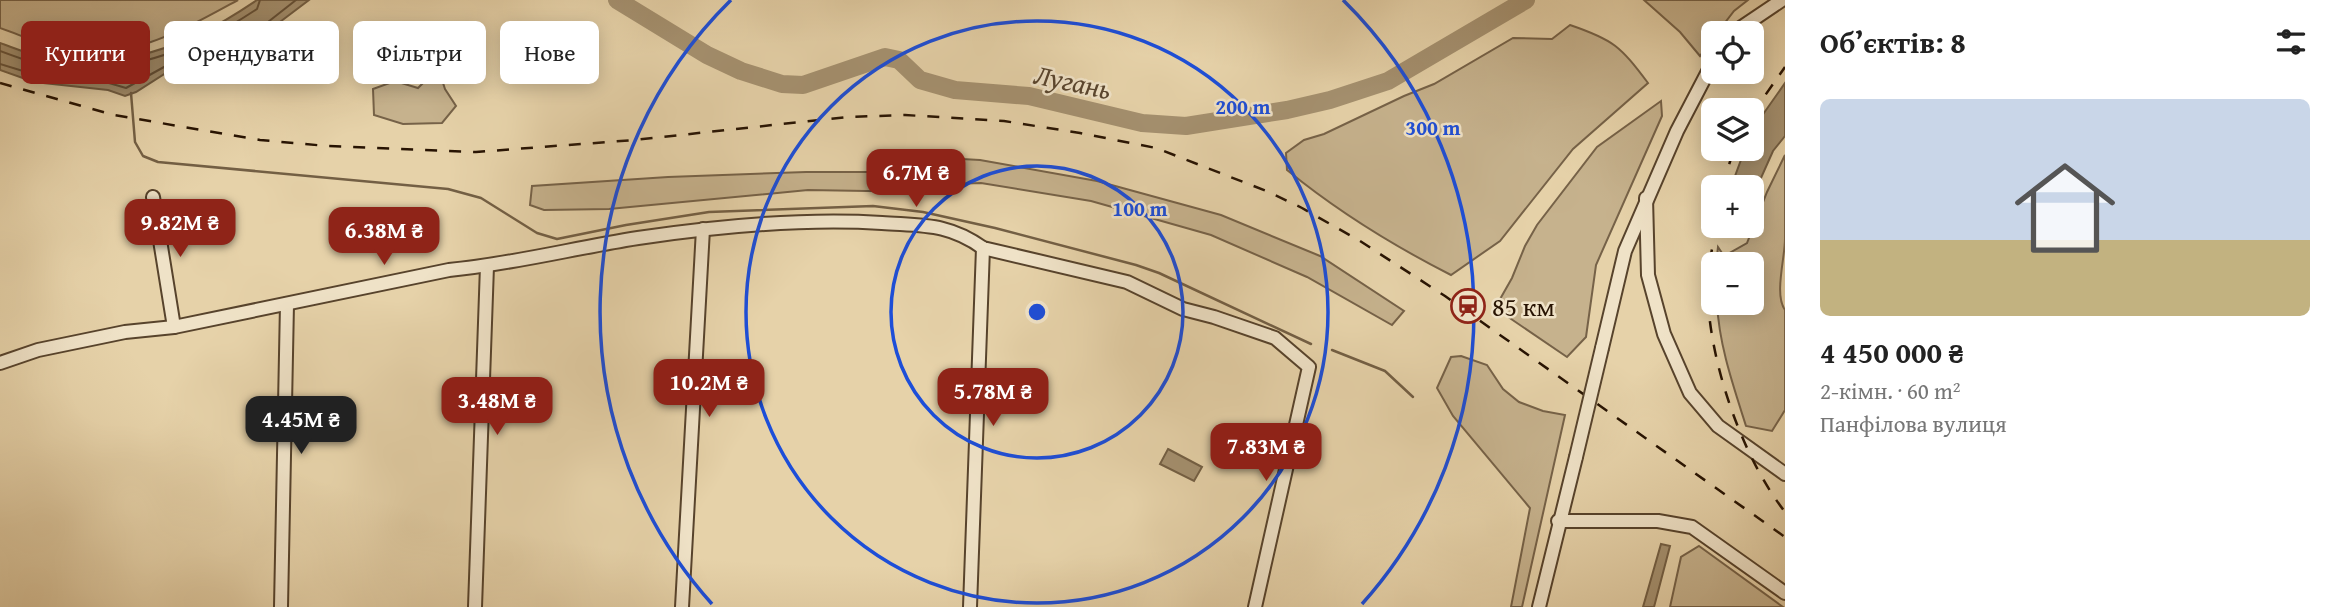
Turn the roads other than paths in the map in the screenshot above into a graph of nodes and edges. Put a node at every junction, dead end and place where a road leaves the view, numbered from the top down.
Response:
1 (1782, 0) edge
2 (1751, 21) edge
3 (1701, 84) edge
4 (153, 197) dead end
5 (1646, 198) junction
6 (703, 229) junction
7 (983, 248) junction
8 (487, 266) junction
9 (287, 304) junction
10 (174, 327) junction
11 (0, 363) edge
12 (1785, 474) edge
13 (1558, 521) junction
14 (1785, 593) edge
15 (281, 607) edge
16 (475, 607) edge
17 (682, 607) edge
18 (970, 607) edge
19 (1255, 607) edge
20 (1539, 607) edge

1 - 2 street
3 - 5 street
4 - 10 street
5 - 12 street
5 - 13 street, bridge
6 - 7 street
6 - 8 street
6 - 17 street
7 - 18 street
7 - 19 street
8 - 9 street
8 - 16 street
9 - 10 street
9 - 15 street
10 - 11 street
13 - 14 street
13 - 20 street

